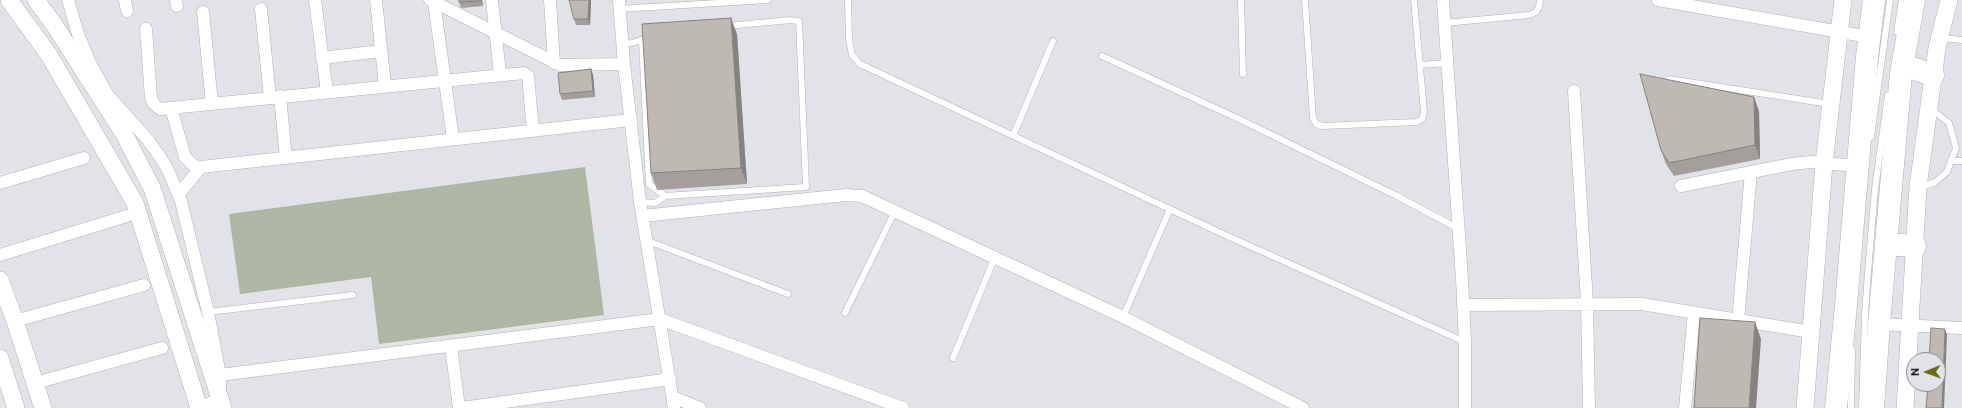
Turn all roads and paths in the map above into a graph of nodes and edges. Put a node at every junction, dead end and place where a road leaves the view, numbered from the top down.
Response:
1 (9, 0) edge
2 (36, 0) edge
3 (68, 0) edge
4 (315, 0) edge
5 (376, 0) edge
6 (492, 0) edge
7 (550, 0) edge
8 (768, 0) edge
9 (848, 0) edge
10 (1241, 0) edge
11 (1305, 0) edge
12 (1414, 0) edge
13 (1443, 0) edge
14 (1540, 0) edge
15 (1658, 0) edge
16 (1843, 0) edge
17 (1874, 0) edge
18 (1890, 0) edge
19 (1902, 0) edge
20 (1914, 0) edge
21 (1929, 0) edge
22 (1949, 0) edge
23 (432, 1) edge
24 (742, 1) edge
25 (619, 4) edge
26 (261, 9) dead end
27 (203, 12) dead end
28 (1445, 23) junction
29 (723, 26) edge
30 (146, 29) dead end
31 (1840, 32) junction
32 (496, 34) junction
33 (656, 35) edge
34 (1869, 37) junction
35 (1896, 38) dead end
36 (1940, 38) junction
37 (1962, 40) edge
38 (642, 41) junction
39 (1053, 41) dead end
40 (622, 44) junction
41 (381, 51) junction
42 (1102, 56) dead end
43 (322, 58) junction
44 (554, 62) junction
45 (1448, 62) junction
46 (624, 64) junction
47 (1420, 65) junction
48 (1904, 70) junction
49 (500, 74) junction
50 (1243, 74) dead end
51 (1933, 75) junction
52 (1668, 79) edge
53 (445, 80) junction
54 (385, 86) junction
55 (326, 92) junction
56 (1574, 92) dead end
57 (1889, 92) dead end
58 (275, 97) junction
59 (212, 104) junction
60 (1831, 104) junction
61 (1928, 107) junction
62 (171, 108) junction
63 (631, 120) junction
64 (533, 131) junction
65 (1013, 136) junction
66 (453, 139) junction
67 (1870, 142) dead end
68 (84, 158) dead end
69 (286, 158) junction
70 (1952, 161) junction
71 (1962, 161) edge
72 (1824, 163) junction
73 (1858, 166) junction
74 (201, 167) junction
75 (1751, 172) junction
76 (0, 182) edge
77 (1681, 186) dead end
78 (1918, 188) junction
79 (179, 194) junction
80 (665, 196) junction
81 (640, 202) junction
82 (1170, 209) junction
83 (895, 211) junction
84 (127, 216) dead end
85 (642, 216) junction
86 (1459, 229) junction
87 (648, 241) junction
88 (1886, 244) junction
89 (1914, 246) junction
90 (0, 255) edge
91 (995, 257) junction
92 (0, 280) edge
93 (144, 284) dead end
94 (788, 294) dead end
95 (353, 295) dead end
96 (1587, 303) junction
97 (1463, 304) junction
98 (208, 312) junction
99 (845, 313) dead end
100 (1694, 313) junction
101 (1123, 317) junction
102 (8, 318) edge
103 (660, 319) junction
104 (1738, 320) junction
105 (1879, 324) junction
106 (1910, 325) junction
107 (1962, 328) edge
108 (1811, 332) junction
109 (1465, 342) junction
110 (1852, 345) dead end
111 (451, 346) junction
112 (162, 348) dead end
113 (0, 358) edge
114 (953, 358) dead end
115 (220, 375) junction
116 (670, 379) junction
117 (0, 382) edge
118 (35, 383) junction
119 (673, 402) edge
120 (221, 403) edge
121 (11, 408) edge
122 (16, 408) edge
123 (42, 408) edge
124 (200, 408) edge
125 (459, 408) edge
126 (462, 408) edge
127 (700, 408) edge
128 (903, 408) edge
129 (1303, 408) edge
130 (1465, 408) edge
131 (1589, 408) edge
132 (1685, 408) edge
133 (1805, 408) edge
134 (1836, 408) edge
135 (1851, 408) edge
136 (1862, 408) edge
137 (1873, 408) edge
138 (1905, 408) edge

1 - 124 street
2 - 120 street
3 - 79 street
4 - 43 street
5 - 41 street
6 - 32 street
7 - 44 street
8 - 24 lane
9 - 65 lane
10 - 50 lane
11 - 47 lane
12 - 47 lane
13 - 28 street
14 - 28 lane
15 - 31 street
16 - 31 street
17 - 34 highway
18 - 67 lane
19 - 35 lane
20 - 48 highway
21 - 48 highway
22 - 36 street
23 - 32 street
23 - 53 street
24 - 25 lane
25 - 40 street
26 - 58 street
27 - 59 street
28 - 45 street
29 - 80 lane
30 - 62 street
31 - 34 street
31 - 60 street
32 - 44 street
32 - 49 street
33 - 38 lane
34 - 73 highway
36 - 37 lane
36 - 51 street
38 - 40 lane
38 - 80 lane
39 - 65 lane
40 - 46 street
41 - 43 street
41 - 54 street
42 - 86 lane
43 - 55 street
44 - 46 street
45 - 47 lane
45 - 86 street
46 - 63 street
48 - 51 highway
48 - 88 highway
49 - 53 street
49 - 64 street
51 - 61 street
52 - 60 lane
53 - 54 street
53 - 66 street
54 - 55 street
55 - 58 street
56 - 96 street
57 - 136 lane
58 - 59 street
58 - 69 street
59 - 62 street
60 - 72 street
61 - 70 lane
61 - 78 street
62 - 74 street
63 - 64 street
63 - 81 street
64 - 66 street
65 - 82 lane
66 - 69 street
68 - 76 street
69 - 74 street
70 - 71 lane
70 - 78 lane
72 - 73 street
72 - 75 street
72 - 108 street
73 - 134 highway
74 - 79 street
75 - 77 street
75 - 104 street
78 - 89 street
79 - 98 street
80 - 81 lane
81 - 85 street
82 - 101 lane
82 - 109 lane
83 - 85 street
83 - 91 street
83 - 99 lane
84 - 90 street
85 - 87 street
86 - 97 street
87 - 94 lane
87 - 103 street
88 - 89 highway
88 - 105 highway
89 - 106 street
91 - 101 street
91 - 114 lane
92 - 102 street
93 - 102 street
95 - 98 lane
96 - 97 street
96 - 100 street
96 - 131 street
97 - 109 street
98 - 115 street
100 - 104 street
100 - 132 street
101 - 129 street
102 - 118 street
102 - 123 street
103 - 111 street
103 - 116 street
103 - 128 street
104 - 108 street
105 - 106 street
105 - 137 highway
106 - 107 street
106 - 138 street
108 - 133 street
109 - 130 street
110 - 135 lane
111 - 115 street
111 - 125 street
112 - 118 street
113 - 122 street
115 - 120 street
116 - 119 street
116 - 126 street
117 - 121 street
118 - 123 street
119 - 127 street
120 - 124 street

